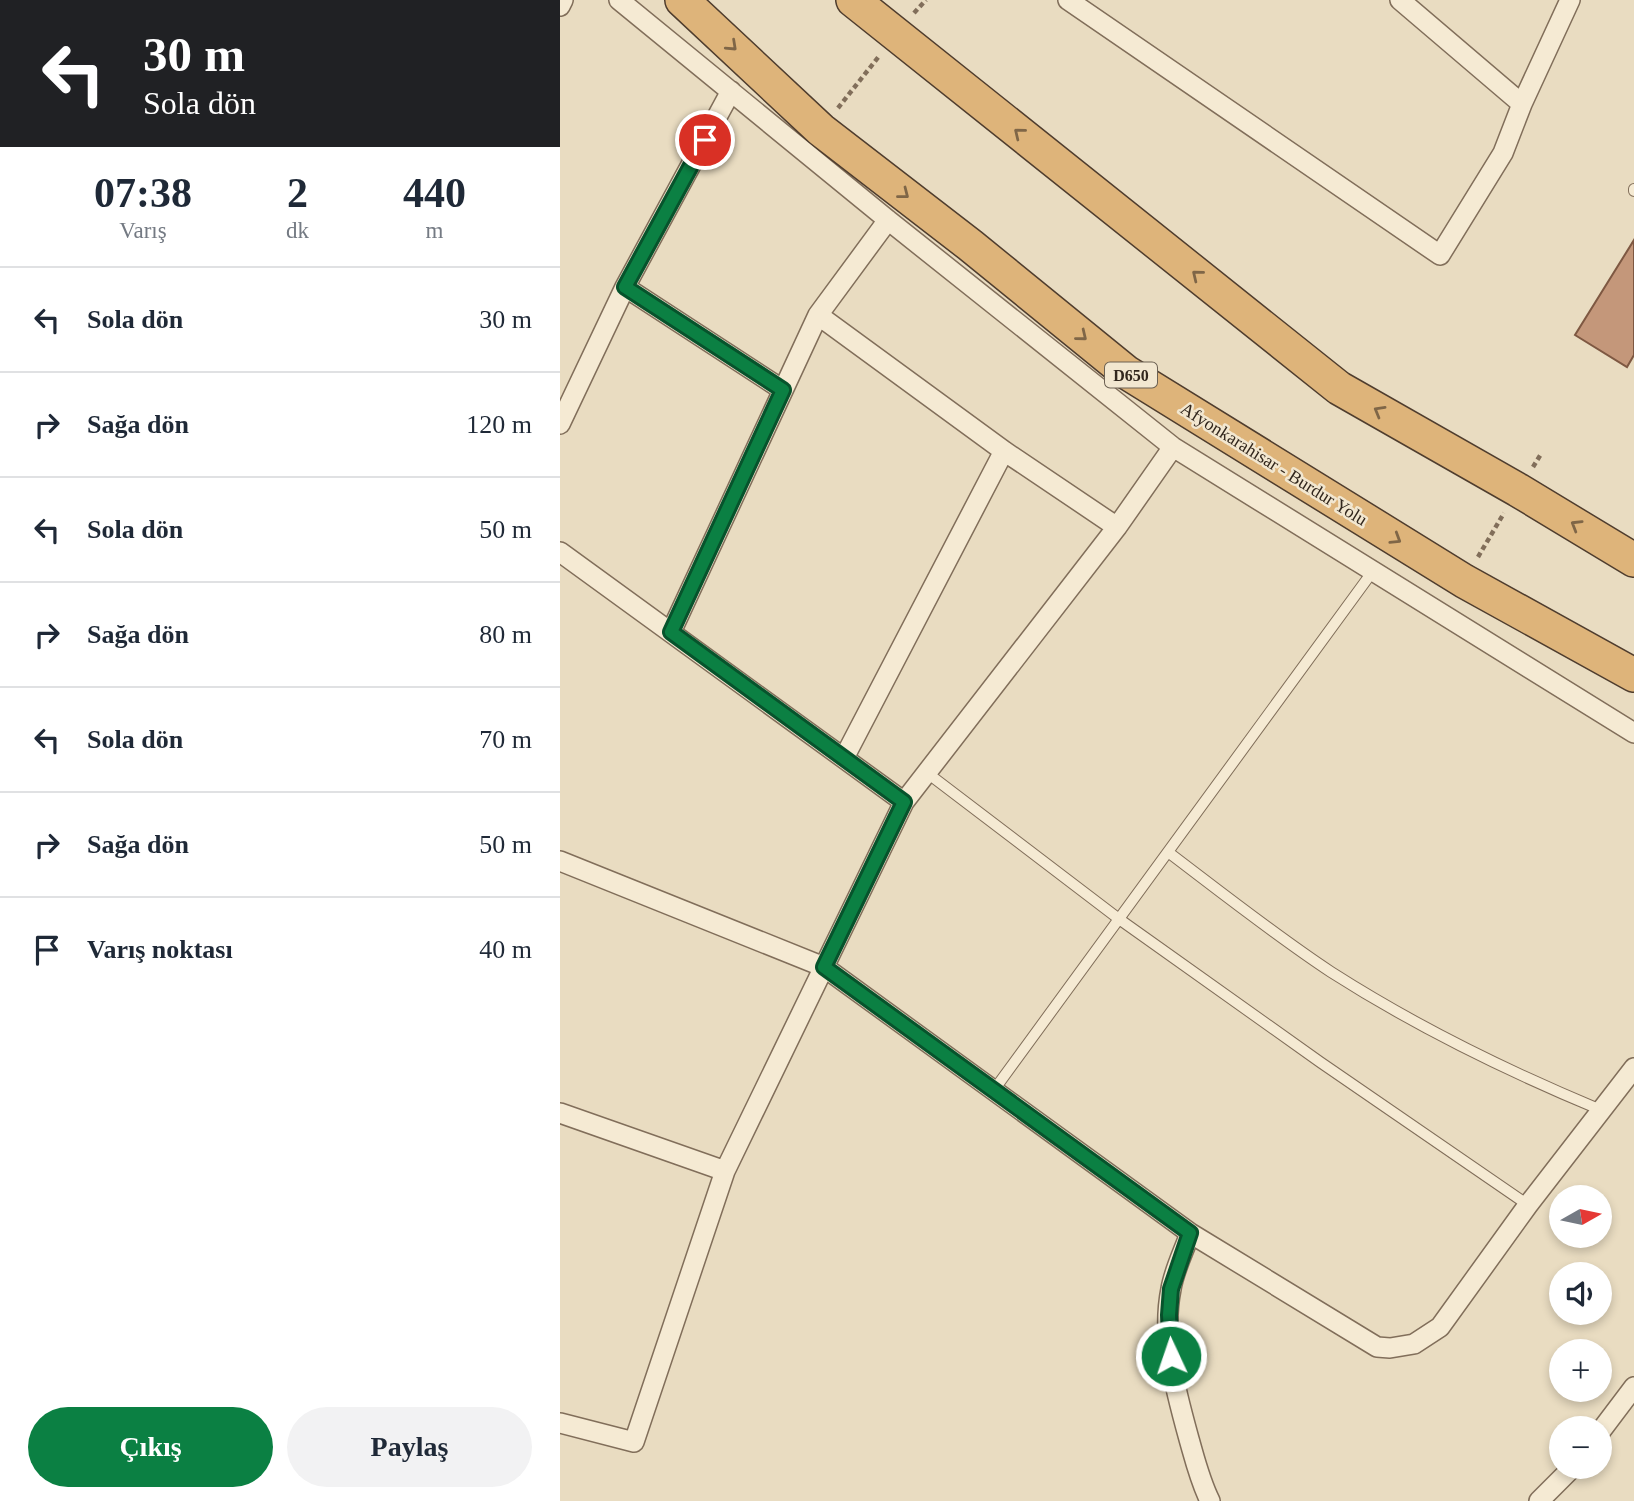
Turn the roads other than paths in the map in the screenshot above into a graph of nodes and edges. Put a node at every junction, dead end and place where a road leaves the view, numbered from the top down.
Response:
1 (564, 0) edge
2 (619, 0) edge
3 (681, 0) edge
4 (853, 0) edge
5 (1068, 0) edge
6 (1400, 0) edge
7 (1570, 0) edge
8 (560, 6) edge
9 (731, 91) junction
10 (1522, 104) junction
11 (888, 220) junction
12 (625, 287) junction
13 (818, 315) junction
14 (783, 390) junction
15 (560, 424) edge
16 (1173, 447) junction
17 (1004, 451) junction
18 (1117, 527) junction
19 (560, 552) edge
20 (1634, 560) edge
21 (1373, 571) junction
22 (671, 632) junction
23 (1634, 675) edge
24 (1634, 733) edge
25 (844, 758) junction
26 (926, 772) junction
27 (904, 802) junction
28 (1168, 852) junction
29 (560, 861) edge
30 (1119, 919) junction
31 (824, 967) junction
32 (1634, 1068) edge
33 (994, 1090) junction
34 (1601, 1110) junction
35 (560, 1113) edge
36 (725, 1171) junction
37 (1528, 1205) junction
38 (1190, 1233) junction
39 (1634, 1387) edge
40 (1612, 1417) edge
41 (560, 1423) edge
42 (1561, 1479) edge
43 (1210, 1501) edge
44 (1539, 1501) edge

1 - 8 street
2 - 9 street
3 -> 23 highway, Afyonkarahisar - Burdur Yolu / D650
20 -> 4 highway
5 - 10 street
6 - 10 street
7 - 10 street
9 - 11 street
9 - 12 street
11 - 13 street
11 - 16 street
12 - 14 street
12 - 15 street
13 - 14 street
13 - 17 street
14 - 22 street
16 - 18 street
16 - 21 street
17 - 18 street
17 - 25 street
18 - 26 street
19 - 22 street
21 - 24 street
21 - 28 lane
22 - 25 street
25 - 27 street
26 - 27 street
26 - 30 lane
27 - 31 street
28 - 30 lane
28 - 34 lane
29 - 31 street
30 - 33 lane
30 - 37 lane
31 - 33 street
31 - 36 street
32 - 34 street
33 - 38 street
34 - 37 street
35 - 36 street
36 - 41 street
37 - 38 street
38 - 43 street
39 - 40 street
42 - 44 street

